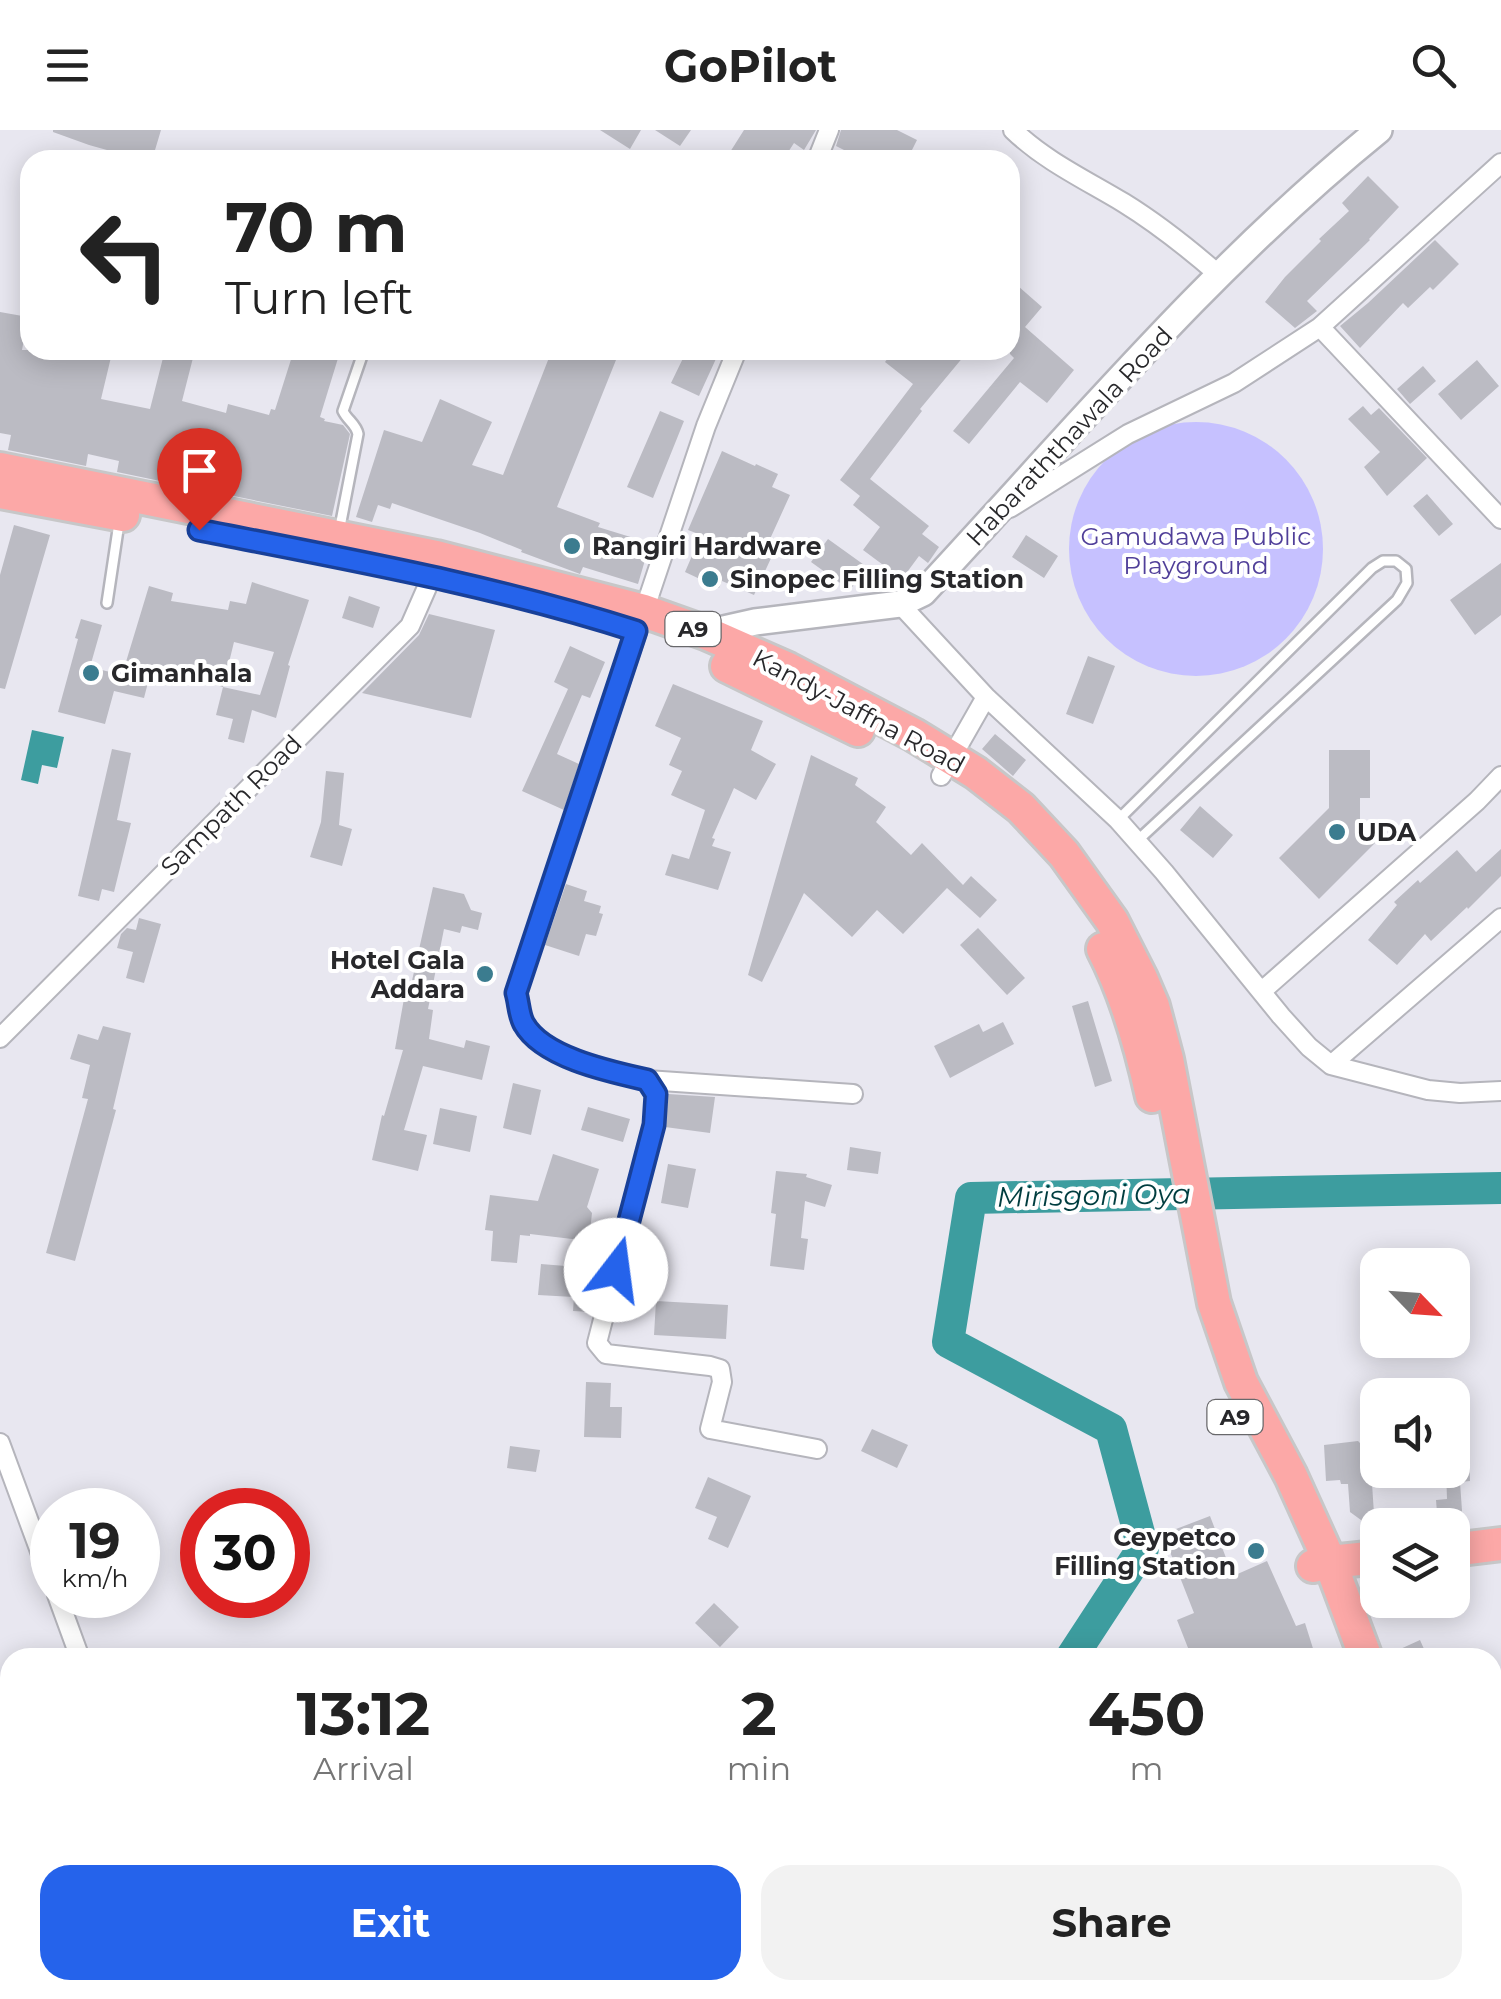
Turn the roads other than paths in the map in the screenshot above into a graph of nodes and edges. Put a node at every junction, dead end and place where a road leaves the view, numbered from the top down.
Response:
1 (1012, 130) edge
2 (1380, 130) edge
3 (1501, 163) edge
4 (1218, 274) junction
5 (1320, 327) junction
6 (361, 360) edge
7 (733, 360) edge
8 (0, 469) edge
9 (0, 492) edge
10 (74, 495) junction
11 (121, 515) junction
12 (1501, 518) edge
13 (992, 519) junction
14 (338, 538) junction
15 (434, 566) junction
16 (107, 603) dead end
17 (900, 604) junction
18 (640, 621) junction
19 (706, 633) junction
20 (986, 696) junction
21 (947, 766) junction
22 (1501, 776) edge
23 (1118, 820) junction
24 (1137, 841) junction
25 (1501, 918) edge
26 (1262, 990) junction
27 (0, 1038) edge
28 (1331, 1065) junction
29 (647, 1080) junction
30 (1501, 1092) edge
31 (853, 1094) dead end
32 (0, 1443) edge
33 (817, 1449) dead end
34 (30, 1524) edge
35 (1501, 1544) edge
36 (1470, 1548) edge
37 (1360, 1559) edge
38 (1320, 1564) junction
39 (65, 1618) edge
40 (76, 1648) edge
41 (1341, 1648) edge
42 (1361, 1648) edge

1 - 4 street
2 - 4 street, Habaraththawala Road
3 - 5 street
4 - 13 street, Habaraththawala Road
5 - 12 street
5 - 13 street
6 - 14 lane
7 - 18 street
8 - 10 highway, Kandy-Jaffna Road / A9
9 - 10 highway, Kandy-Jaffna Road / A9
10 - 11 highway, Kandy-Jaffna Road / A9
10 - 14 highway, Kandy-Jaffna Road / A9
11 - 15 highway, Kandy-Jaffna Road / A9
11 - 16 lane
13 - 17 street, Habaraththawala Road
14 - 15 highway, Kandy-Jaffna Road / A9
15 - 18 highway, Kandy-Jaffna Road / A9
15 - 27 street, Sampath Road
17 - 19 street, Habaraththawala Road
17 - 20 street
18 - 19 highway, Kandy-Jaffna Road / A9
18 - 21 highway, Kandy-Jaffna Road / A9
18 - 29 street
19 - 21 highway, Kandy-Jaffna Road / A9
20 - 21 street
20 - 23 street
21 - 38 highway, Kandy-Jaffna Road / A9
22 - 26 street
23 - 24 street
23 - 24 lane
24 - 26 street
25 - 28 street
26 - 28 street
28 - 30 street
29 - 31 street
29 - 33 street
32 - 34 street
35 - 36 highway
37 - 38 highway
38 - 41 highway
38 - 42 highway
39 - 40 street

